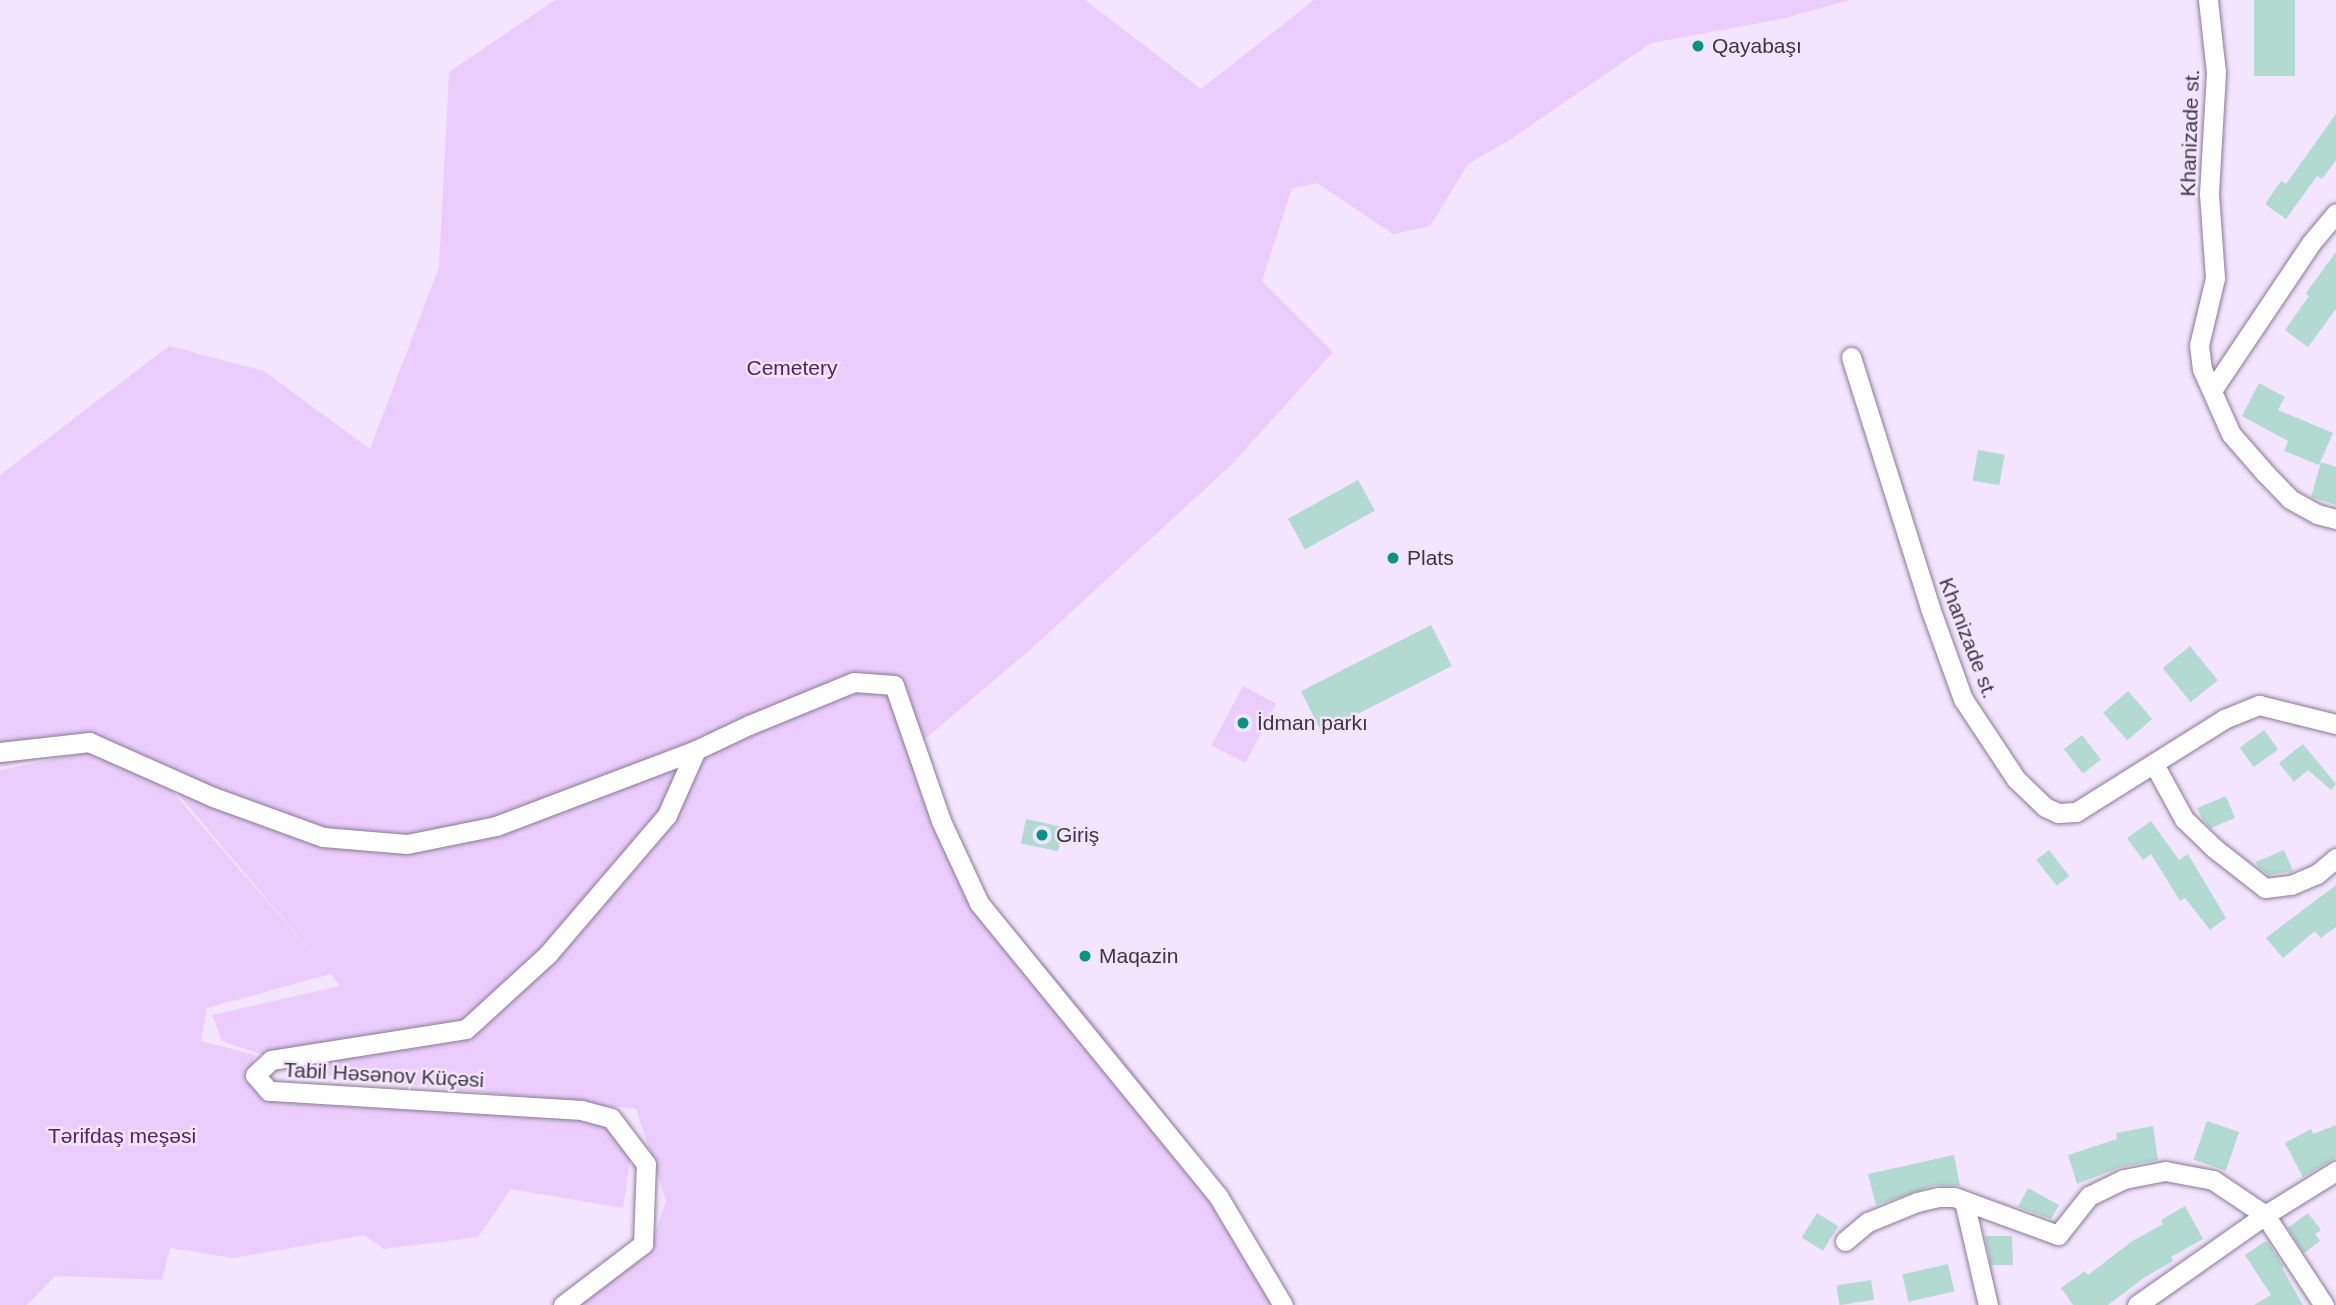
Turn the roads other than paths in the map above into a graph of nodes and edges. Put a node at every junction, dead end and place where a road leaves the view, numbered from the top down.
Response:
1 (2208, 0) edge
2 (2336, 213) edge
3 (1851, 357) dead end
4 (2213, 389) junction
5 (2336, 519) edge
6 (2336, 724) edge
7 (696, 750) junction
8 (0, 752) edge
9 (2154, 764) junction
10 (2336, 858) edge
11 (2336, 1171) edge
12 (1964, 1201) junction
13 (2264, 1215) junction
14 (1845, 1241) dead end
15 (563, 1305) edge
16 (1283, 1305) edge
17 (1988, 1305) edge
18 (2137, 1305) edge
19 (2324, 1305) edge

1 - 4 street, Khanizade st.
2 - 4 street
3 - 9 street, Khanizade st.
4 - 5 street, Khanizade st.
6 - 9 street, Khanizade st.
7 - 8 street
7 - 15 street, Tabil Həsənov Küçəsi
7 - 16 street
9 - 10 street
11 - 13 street
12 - 13 street
12 - 14 street
12 - 17 street
13 - 18 street
13 - 19 street

